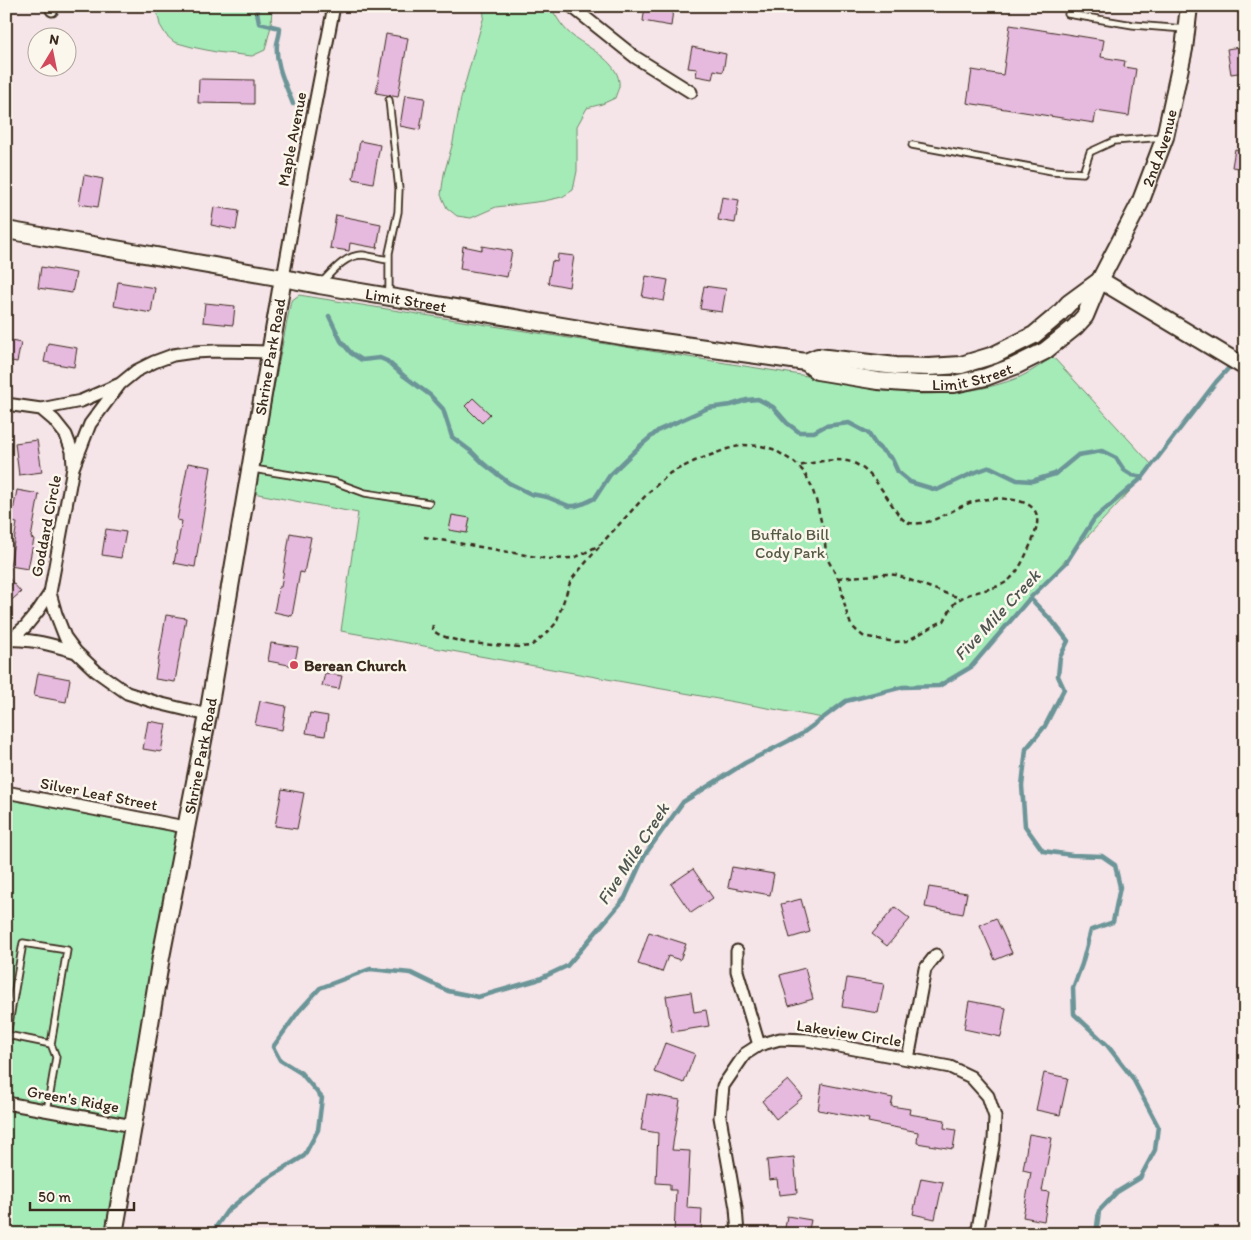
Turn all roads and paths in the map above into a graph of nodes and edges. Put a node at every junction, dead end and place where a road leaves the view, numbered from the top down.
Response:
1 (334, 6) edge
2 (570, 6) edge
3 (1189, 6) edge
4 (1240, 6) edge
5 (1245, 7) edge
6 (1068, 14) dead end
7 (1186, 29) junction
8 (691, 92) dead end
9 (389, 100) dead end
10 (1165, 137) junction
11 (912, 145) dead end
12 (6, 230) edge
13 (389, 260) junction
14 (283, 278) junction
15 (1100, 280) junction
16 (319, 285) junction
17 (389, 296) junction
18 (270, 352) junction
19 (1245, 367) edge
20 (120, 384) junction
21 (6, 404) edge
22 (40, 409) junction
23 (798, 466) junction
24 (73, 468) junction
25 (251, 468) junction
26 (429, 503) dead end
27 (424, 537) dead end
28 (601, 544) junction
29 (838, 578) junction
30 (50, 592) junction
31 (962, 598) junction
32 (433, 625) dead end
33 (8, 640) edge
34 (76, 652) junction
35 (208, 715) junction
36 (6, 792) edge
37 (185, 827) junction
38 (737, 951) dead end
39 (936, 956) dead end
40 (50, 1044) junction
41 (759, 1045) junction
42 (908, 1059) junction
43 (6, 1103) edge
44 (47, 1111) junction
45 (133, 1126) junction
46 (114, 1234) edge
47 (738, 1234) edge
48 (977, 1234) edge

1 - 14 street, Maple Avenue
2 - 8 street
3 - 7 street, 2nd Avenue
4 - 5 street
6 - 7 lane
7 - 10 street, 2nd Avenue
9 - 13 lane
10 - 11 lane
10 - 15 street, 2nd Avenue
12 - 14 street, Limit Street
13 - 16 lane
13 - 17 lane
14 - 16 street, Limit Street
14 - 18 street, Shrine Park Road
15 - 17 street, Limit Street
15 - 19 street
16 - 17 street, Limit Street
18 - 20 street, Goddard Circle
18 - 25 street, Shrine Park Road
20 - 22 street, Goddard Circle
20 - 24 street, Goddard Circle
21 - 22 street
22 - 24 street
23 - 28 path
23 - 29 path
23 - 31 path
24 - 30 street, Goddard Circle
25 - 26 lane
25 - 35 street, Shrine Park Road
27 - 28 path
28 - 32 path
29 - 31 path
29 - 31 path
30 - 33 street
30 - 34 street, Goddard Circle
33 - 34 street
34 - 35 street, Goddard Circle
35 - 37 street, Shrine Park Road
36 - 37 street, Silver Leaf Street
37 - 45 street, Shrine Park Road
38 - 41 street
39 - 42 street
40 - 40 lane
40 - 44 lane
41 - 42 street, Lakeview Circle
41 - 47 street, Lakeview Circle
42 - 48 street, Lakeview Circle
43 - 44 street, Green's Ridge
44 - 45 street, Green's Ridge
45 - 46 street, Shrine Park Road

